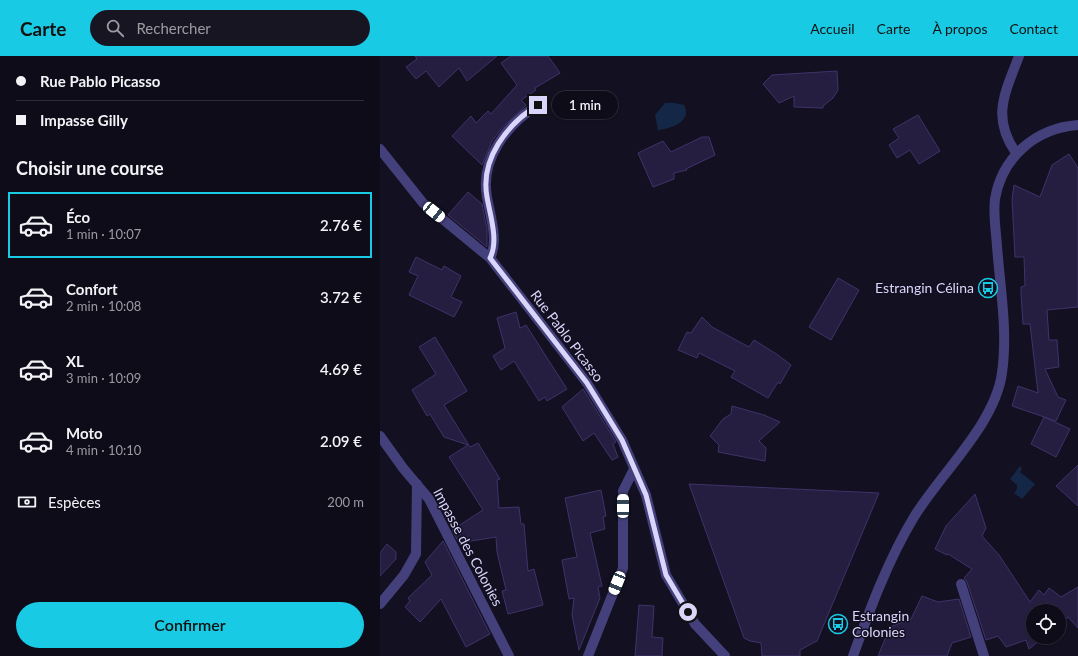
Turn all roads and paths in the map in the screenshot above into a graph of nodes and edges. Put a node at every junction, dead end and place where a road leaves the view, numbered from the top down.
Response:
1 (1019, 56) edge
2 (538, 105) dead end
3 (1078, 125) edge
4 (380, 149) edge
5 (1016, 153) junction
6 (490, 258) junction
7 (380, 436) edge
8 (634, 469) junction
9 (417, 484) junction
10 (961, 584) dead end
11 (380, 604) edge
12 (510, 656) edge
13 (588, 656) edge
14 (725, 656) edge
15 (853, 656) edge
16 (984, 656) edge

1 - 5 street
2 - 6 street
3 - 5 street
4 - 6 street, Rue Pablo Picasso
5 - 15 street
6 - 8 street, Rue Pablo Picasso
7 - 9 street, Impasse des Colonies
8 - 13 street
8 - 14 street, Rue Pablo Picasso
9 - 11 street
9 - 12 street, Impasse des Colonies
10 - 16 street

